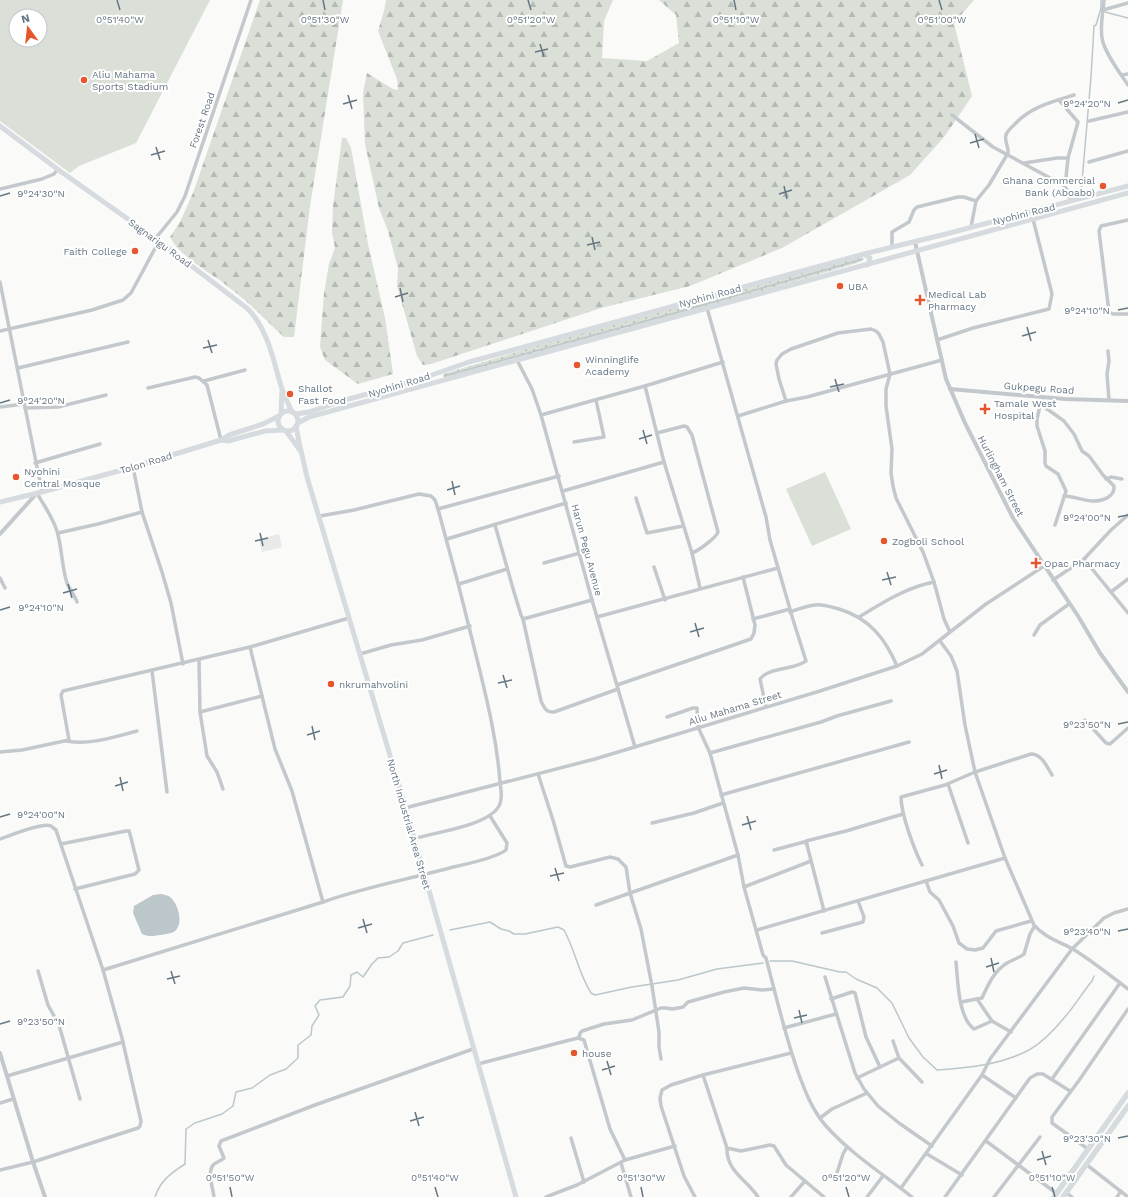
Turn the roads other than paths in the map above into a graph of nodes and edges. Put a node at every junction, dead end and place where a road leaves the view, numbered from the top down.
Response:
1 (251, 0) edge
2 (1104, 0) edge
3 (1128, 3) edge
4 (1103, 10) junction
5 (1128, 74) edge
6 (1122, 75) junction
7 (1128, 85) edge
8 (1074, 95) dead end
9 (1059, 100) junction
10 (1128, 112) edge
11 (952, 115) dead end
12 (1089, 121) dead end
13 (0, 126) edge
14 (1128, 151) edge
15 (1007, 155) junction
16 (1068, 158) junction
17 (1089, 162) dead end
18 (1023, 163) junction
19 (58, 169) junction
20 (1128, 186) edge
21 (1065, 187) junction
22 (0, 188) edge
23 (1128, 193) edge
24 (976, 201) junction
25 (1071, 202) junction
26 (1033, 219) junction
27 (1128, 220) edge
28 (971, 227) junction
29 (157, 240) junction
30 (915, 242) junction
31 (892, 247) junction
32 (918, 251) junction
33 (864, 254) junction
34 (866, 265) junction
35 (0, 282) edge
36 (707, 308) junction
37 (1128, 314) edge
38 (10, 329) junction
39 (0, 331) edge
40 (937, 340) junction
41 (128, 342) dead end
42 (1108, 351) dead end
43 (518, 360) junction
44 (942, 360) junction
45 (723, 362) junction
46 (18, 368) junction
47 (245, 370) dead end
48 (890, 374) junction
49 (204, 381) junction
50 (645, 386) junction
51 (148, 388) dead end
52 (282, 388) junction
53 (950, 389) junction
54 (106, 395) dead end
55 (1042, 397) junction
56 (596, 400) junction
57 (1109, 400) junction
58 (786, 401) junction
59 (1128, 401) edge
60 (1040, 404) junction
61 (25, 406) junction
62 (0, 407) edge
63 (294, 413) junction
64 (280, 415) junction
65 (541, 415) junction
66 (738, 416) junction
67 (297, 424) junction
68 (285, 430) junction
69 (657, 433) junction
70 (221, 440) junction
71 (574, 442) dead end
72 (100, 444) dead end
73 (301, 451) junction
74 (664, 462) junction
75 (35, 463) junction
76 (133, 467) junction
77 (559, 476) junction
78 (1106, 479) junction
79 (1122, 479) dead end
80 (563, 492) junction
81 (39, 493) junction
82 (1064, 496) junction
83 (636, 498) dead end
84 (0, 502) edge
85 (566, 503) junction
86 (438, 509) junction
87 (142, 512) junction
88 (1128, 515) edge
89 (320, 516) junction
90 (495, 525) junction
91 (1055, 525) dead end
92 (683, 526) junction
93 (58, 533) junction
94 (0, 534) edge
95 (447, 539) junction
96 (580, 553) junction
97 (692, 553) junction
98 (1084, 559) junction
99 (544, 563) dead end
100 (1044, 566) junction
101 (654, 567) dead end
102 (778, 568) junction
103 (507, 569) junction
104 (742, 577) junction
105 (0, 578) edge
106 (1128, 579) edge
107 (1053, 580) junction
108 (934, 582) junction
109 (459, 584) junction
110 (5, 588) dead end
111 (700, 588) junction
112 (1112, 592) junction
113 (592, 600) junction
114 (665, 600) junction
115 (77, 602) dead end
116 (1069, 604) junction
117 (790, 610) junction
118 (1128, 613) edge
119 (597, 617) junction
120 (859, 617) junction
121 (349, 618) junction
122 (523, 619) junction
123 (753, 619) junction
124 (470, 626) junction
125 (950, 632) junction
126 (1034, 634) dead end
127 (940, 641) junction
128 (250, 647) junction
129 (360, 654) junction
130 (199, 660) junction
131 (183, 664) junction
132 (897, 666) junction
133 (152, 671) junction
134 (617, 685) junction
135 (618, 689) junction
136 (1128, 691) edge
137 (262, 696) junction
138 (891, 701) dead end
139 (766, 707) junction
140 (200, 712) junction
141 (667, 716) dead end
142 (1085, 720) dead end
143 (698, 727) junction
144 (1128, 728) edge
145 (137, 731) dead end
146 (67, 740) junction
147 (909, 742) dead end
148 (635, 747) junction
149 (0, 752) edge
150 (710, 753) junction
151 (975, 772) junction
152 (538, 774) junction
153 (1052, 775) dead end
154 (500, 784) junction
155 (948, 784) junction
156 (223, 789) dead end
157 (167, 792) dead end
158 (721, 795) junction
159 (722, 803) junction
160 (405, 808) junction
161 (903, 814) junction
162 (490, 816) junction
163 (652, 823) dead end
164 (0, 839) edge
165 (413, 839) junction
166 (61, 844) junction
167 (807, 844) junction
168 (968, 844) dead end
169 (774, 850) dead end
170 (738, 855) junction
171 (1006, 858) junction
172 (811, 861) junction
173 (922, 865) dead end
174 (424, 875) junction
175 (926, 881) junction
176 (744, 887) junction
177 (75, 889) junction
178 (630, 893) junction
179 (858, 901) junction
180 (323, 902) junction
181 (596, 905) dead end
182 (1128, 909) edge
183 (824, 911) junction
184 (1031, 920) junction
185 (1034, 927) junction
186 (756, 930) junction
187 (822, 933) dead end
188 (1072, 949) junction
189 (956, 962) dead end
190 (103, 970) junction
191 (38, 971) dead end
192 (825, 977) dead end
193 (1120, 983) junction
194 (774, 989) junction
195 (1128, 989) edge
196 (831, 999) junction
197 (977, 999) junction
198 (961, 1002) junction
199 (655, 1009) junction
200 (1128, 1009) edge
201 (836, 1014) junction
202 (992, 1021) junction
203 (784, 1028) junction
204 (1011, 1032) junction
205 (579, 1038) junction
206 (893, 1041) dead end
207 (123, 1042) junction
208 (473, 1049) junction
209 (0, 1053) edge
210 (791, 1053) junction
211 (68, 1058) junction
212 (899, 1058) junction
213 (661, 1059) dead end
214 (478, 1064) junction
215 (880, 1067) junction
216 (982, 1075) junction
217 (7, 1076) junction
218 (703, 1076) junction
219 (857, 1078) junction
220 (1052, 1079) junction
221 (922, 1082) dead end
222 (1070, 1091) junction
223 (867, 1093) junction
224 (1128, 1093) edge
225 (1016, 1098) junction
226 (13, 1099) junction
227 (80, 1099) dead end
228 (0, 1103) edge
229 (1128, 1106) edge
230 (820, 1118) junction
231 (1040, 1137) dead end
232 (571, 1138) dead end
233 (986, 1141) junction
234 (675, 1146) junction
235 (932, 1146) junction
236 (847, 1147) junction
237 (727, 1148) junction
238 (1088, 1149) junction
239 (927, 1154) junction
240 (625, 1160) junction
241 (33, 1162) junction
242 (621, 1163) junction
243 (1087, 1165) junction
244 (1019, 1166) junction
245 (0, 1170) edge
246 (962, 1175) junction
247 (836, 1176) dead end
248 (883, 1176) junction
249 (805, 1181) junction
250 (584, 1182) junction
251 (901, 1188) junction
252 (1121, 1191) junction
253 (1055, 1195) edge
254 (1065, 1195) edge
255 (44, 1197) edge
256 (214, 1197) edge
257 (516, 1197) edge
258 (546, 1197) edge
259 (631, 1197) edge
260 (695, 1197) edge
261 (758, 1197) edge
262 (791, 1197) edge
263 (824, 1197) edge
264 (867, 1197) edge
265 (912, 1197) edge
266 (945, 1197) edge
267 (994, 1197) edge
268 (1072, 1197) edge
269 (1117, 1197) edge
270 (1128, 1197) edge

1 - 29 street, Forest Road
2 - 4 street
3 - 4 street
4 - 6 street
5 - 6 street
6 - 7 street
8 - 9 street
9 - 15 street
9 - 16 street
10 - 12 street
11 - 15 street
13 - 19 main road, Sagnarigu Road
14 - 17 street
15 - 18 street
15 - 24 street
16 - 18 street
16 - 21 street
18 - 21 street
19 - 22 street
19 - 29 main road, Sagnarigu Road
20 - 25 main road, Nyohini Road
21 - 25 street
23 - 26 main road, Nyohini Road
24 - 28 street
24 - 31 street
25 - 28 main road, Nyohini Road
26 - 32 main road, Nyohini Road
26 - 40 street
27 - 37 street
28 - 30 main road, Nyohini Road
29 - 38 street, Forest Road
29 - 52 main road, Sagnarigu Road
30 - 31 main road, Nyohini Road
30 - 32 street, Hurlingham Street
31 - 33 main road, Nyohini Road
32 - 34 main road, Nyohini Road
32 - 40 street, Hurlingham Street
33 - 34 main road
33 - 63 main road, Nyohini Road
34 - 36 main road, Nyohini Road
35 - 38 street
36 - 43 main road, Nyohini Road
36 - 45 street
38 - 39 street, Forest Road
38 - 46 street
40 - 44 street, Hurlingham Street
41 - 46 street
42 - 57 street
43 - 65 street, Harun Pegu Avenue
43 - 67 main road, Nyohini Road
44 - 48 street
44 - 53 street, Hurlingham Street
45 - 50 street
45 - 66 street
46 - 61 street
47 - 49 street
48 - 58 street
48 - 58 street
48 - 108 street
49 - 51 street
49 - 70 street
50 - 56 street
50 - 69 street
52 - 63 main road, Sagnarigu Road
52 - 64 main road, Sagnarigu Road
53 - 55 street, Gukpegu Road
53 - 100 street, Hurlingham Street
54 - 61 street
55 - 57 street, Gukpegu Road
55 - 60 street
56 - 65 street
56 - 71 street
57 - 59 street, Gukpegu Road
58 - 66 street
60 - 78 street
60 - 82 street
61 - 62 street
61 - 75 street
63 - 64 main road
63 - 67 main road
64 - 68 main road
64 - 70 main road
65 - 77 street, Harun Pegu Avenue
66 - 102 street
67 - 68 main road
67 - 73 main road, North Industrial Area Street
68 - 70 main road
68 - 73 main road, North Industrial Area Street
69 - 74 street
69 - 97 street
70 - 76 main road, Tolon Road
72 - 75 street
73 - 89 main road, North Industrial Area Street
74 - 80 street
74 - 92 street
75 - 81 street
76 - 81 main road, Tolon Road
76 - 87 street
77 - 80 street, Harun Pegu Avenue
77 - 86 street
78 - 79 street
78 - 82 street
80 - 85 street, Harun Pegu Avenue
81 - 84 main road, Tolon Road
81 - 93 street
81 - 94 street
82 - 91 street
83 - 92 street
85 - 90 street
85 - 96 street, Harun Pegu Avenue
86 - 89 street
86 - 95 street
87 - 93 street
87 - 131 street
88 - 98 street
89 - 121 main road, North Industrial Area Street
90 - 95 street
90 - 103 street
92 - 97 street
93 - 115 street
95 - 109 street
96 - 99 street
96 - 113 street, Harun Pegu Avenue
97 - 111 street
98 - 107 street
98 - 112 street
100 - 107 street, Hurlingham Street
100 - 125 street, Aliu Mahama Street
101 - 114 street
102 - 104 street
102 - 117 street
103 - 109 street
103 - 122 street
104 - 111 street
104 - 123 street
105 - 110 street
106 - 112 street
107 - 116 street, Hurlingham Street
108 - 120 street
108 - 125 street
109 - 124 street
111 - 114 street
112 - 118 street
113 - 119 street, Harun Pegu Avenue
113 - 122 street
114 - 119 street
116 - 126 street
116 - 136 street, Hurlingham Street
117 - 120 street
117 - 123 street
117 - 139 street
119 - 134 street, Harun Pegu Avenue
120 - 132 street
121 - 128 street
121 - 129 main road, North Industrial Area Street
122 - 135 street
123 - 134 street
124 - 129 street
124 - 154 street
125 - 127 street, Aliu Mahama Street
127 - 132 street, Aliu Mahama Street
127 - 151 street
128 - 130 street
128 - 137 street
129 - 160 main road, North Industrial Area Street
130 - 131 street
130 - 140 street
131 - 133 street
132 - 139 street, Aliu Mahama Street
133 - 146 street
133 - 157 street
134 - 135 street, Harun Pegu Avenue
135 - 148 street, Harun Pegu Avenue
137 - 140 street
137 - 180 street
138 - 150 street
139 - 143 street, Aliu Mahama Street
140 - 156 street
141 - 143 street
142 - 144 street
143 - 148 street, Aliu Mahama Street
143 - 150 street
145 - 146 street
146 - 149 street
147 - 158 street
148 - 152 street, Aliu Mahama Street
150 - 158 street
151 - 153 street
151 - 155 street
151 - 171 street
152 - 154 street, Aliu Mahama Street
152 - 178 street
154 - 160 street, Aliu Mahama Street
154 - 162 street
155 - 161 street
155 - 168 street
158 - 159 street
159 - 163 street
159 - 170 street
160 - 165 main road, North Industrial Area Street
161 - 167 street
161 - 173 street
162 - 165 street
162 - 174 street
164 - 166 street
165 - 174 main road, North Industrial Area Street
166 - 177 street
166 - 177 street
167 - 169 street
167 - 172 street
170 - 176 street
170 - 178 street
171 - 175 street
171 - 184 street
172 - 176 street
172 - 183 street
174 - 180 street
174 - 208 main road, North Industrial Area Street
175 - 179 street
175 - 184 street
176 - 186 street
177 - 190 street
178 - 181 street
178 - 199 street
179 - 183 street
179 - 187 street
180 - 190 street
182 - 188 street
183 - 186 street
184 - 185 street
185 - 188 street
185 - 197 street
186 - 194 street
188 - 193 street
188 - 204 street
189 - 198 street
190 - 207 street
191 - 211 street
192 - 196 street
193 - 195 street
193 - 220 street
194 - 199 street
194 - 203 street
196 - 201 street
196 - 215 street
197 - 198 street
197 - 202 street
198 - 202 street
199 - 205 street
199 - 213 street
200 - 222 street
201 - 203 street
201 - 219 street
202 - 204 street
203 - 210 street
204 - 216 street
205 - 214 street
205 - 240 street
206 - 212 street
207 - 211 street
207 - 241 street
208 - 214 main road, North Industrial Area Street
208 - 256 street
209 - 217 street
210 - 218 street
210 - 230 street
211 - 217 street
211 - 227 street
212 - 215 street
212 - 221 street
214 - 257 main road, North Industrial Area Street
215 - 219 street
216 - 225 street
216 - 235 street
217 - 226 street
218 - 234 street
218 - 237 street
219 - 223 street
220 - 222 street
220 - 225 street
222 - 238 street
223 - 230 street
223 - 235 street
224 - 238 highway
225 - 233 street
226 - 228 street
226 - 241 street
229 - 243 highway
230 - 236 street
231 - 244 street
232 - 250 street
233 - 244 street
233 - 246 street
234 - 240 street
234 - 260 street
235 - 239 street
236 - 247 street
236 - 248 street
237 - 249 street
237 - 261 street
238 - 253 highway
239 - 246 street
239 - 251 street
240 - 242 street
241 - 245 street
241 - 255 street
242 - 250 street
242 - 259 street
243 - 252 street
243 - 254 highway
244 - 253 street
244 - 267 street
246 - 266 street
248 - 251 street
248 - 264 street
249 - 262 street
249 - 263 street
250 - 258 street
251 - 265 street
252 - 269 street
252 - 270 street
254 - 268 street

